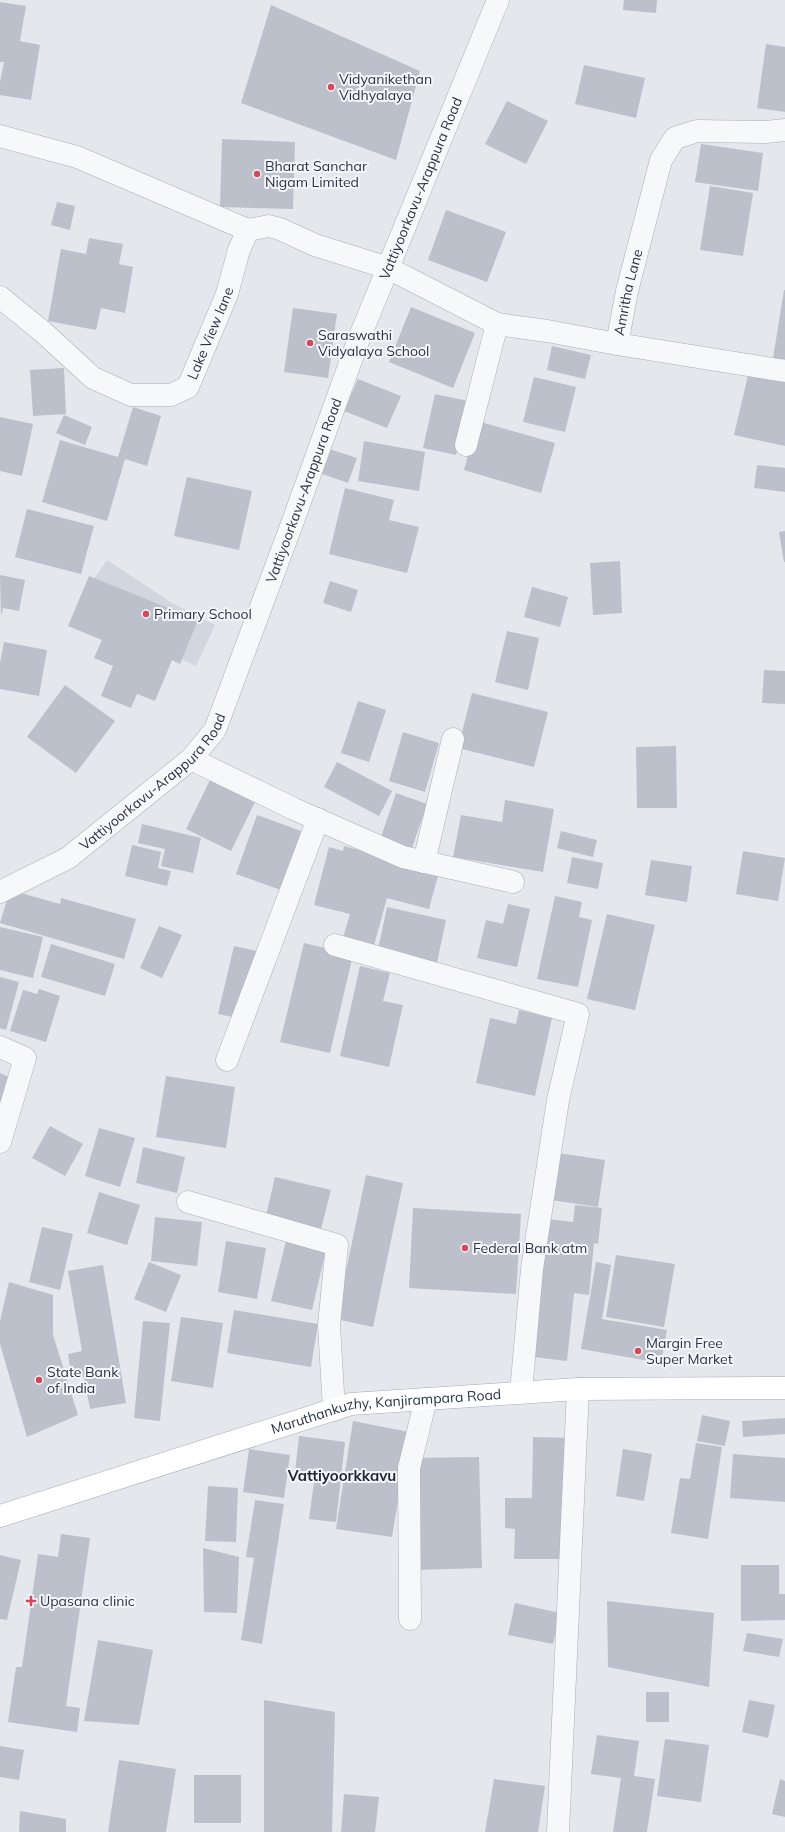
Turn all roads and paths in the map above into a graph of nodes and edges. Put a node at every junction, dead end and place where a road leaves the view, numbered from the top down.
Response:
1 (498, 0) edge
2 (785, 130) edge
3 (0, 136) edge
4 (248, 230) junction
5 (388, 268) junction
6 (0, 297) edge
7 (497, 324) junction
8 (617, 344) junction
9 (785, 371) edge
10 (466, 446) dead end
11 (453, 739) dead end
12 (191, 759) junction
13 (318, 819) junction
14 (424, 862) junction
15 (513, 882) dead end
16 (0, 892) edge
17 (335, 945) dead end
18 (0, 1047) edge
19 (227, 1060) dead end
20 (0, 1142) edge
21 (188, 1202) dead end
22 (785, 1388) edge
23 (578, 1389) junction
24 (522, 1392) junction
25 (426, 1399) junction
26 (334, 1410) junction
27 (0, 1516) edge
28 (410, 1619) dead end
29 (558, 1832) edge

1 - 5 street, Vattiyoorkavu-Arappura Road
2 - 8 street, Amritha Lane
3 - 4 street
4 - 5 street
4 - 6 street, Lake View lane
5 - 7 street, Amritha Lane
5 - 12 street, Vattiyoorkavu-Arappura Road
7 - 8 street, Amritha Lane
7 - 10 street
8 - 9 street
11 - 14 street
12 - 13 street
12 - 16 street, Vattiyoorkavu-Arappura Road
13 - 14 street
13 - 19 street
14 - 15 street
17 - 24 street
18 - 20 street
21 - 26 street
22 - 23 main road, Maruthankuzhy, Kanjirampara Road
23 - 24 main road, Maruthankuzhy, Kanjirampara Road
23 - 29 street
24 - 25 main road, Maruthankuzhy, Kanjirampara Road
25 - 26 main road, Maruthankuzhy, Kanjirampara Road
25 - 28 street
26 - 27 main road, Maruthankuzhy, Kanjirampara Road

